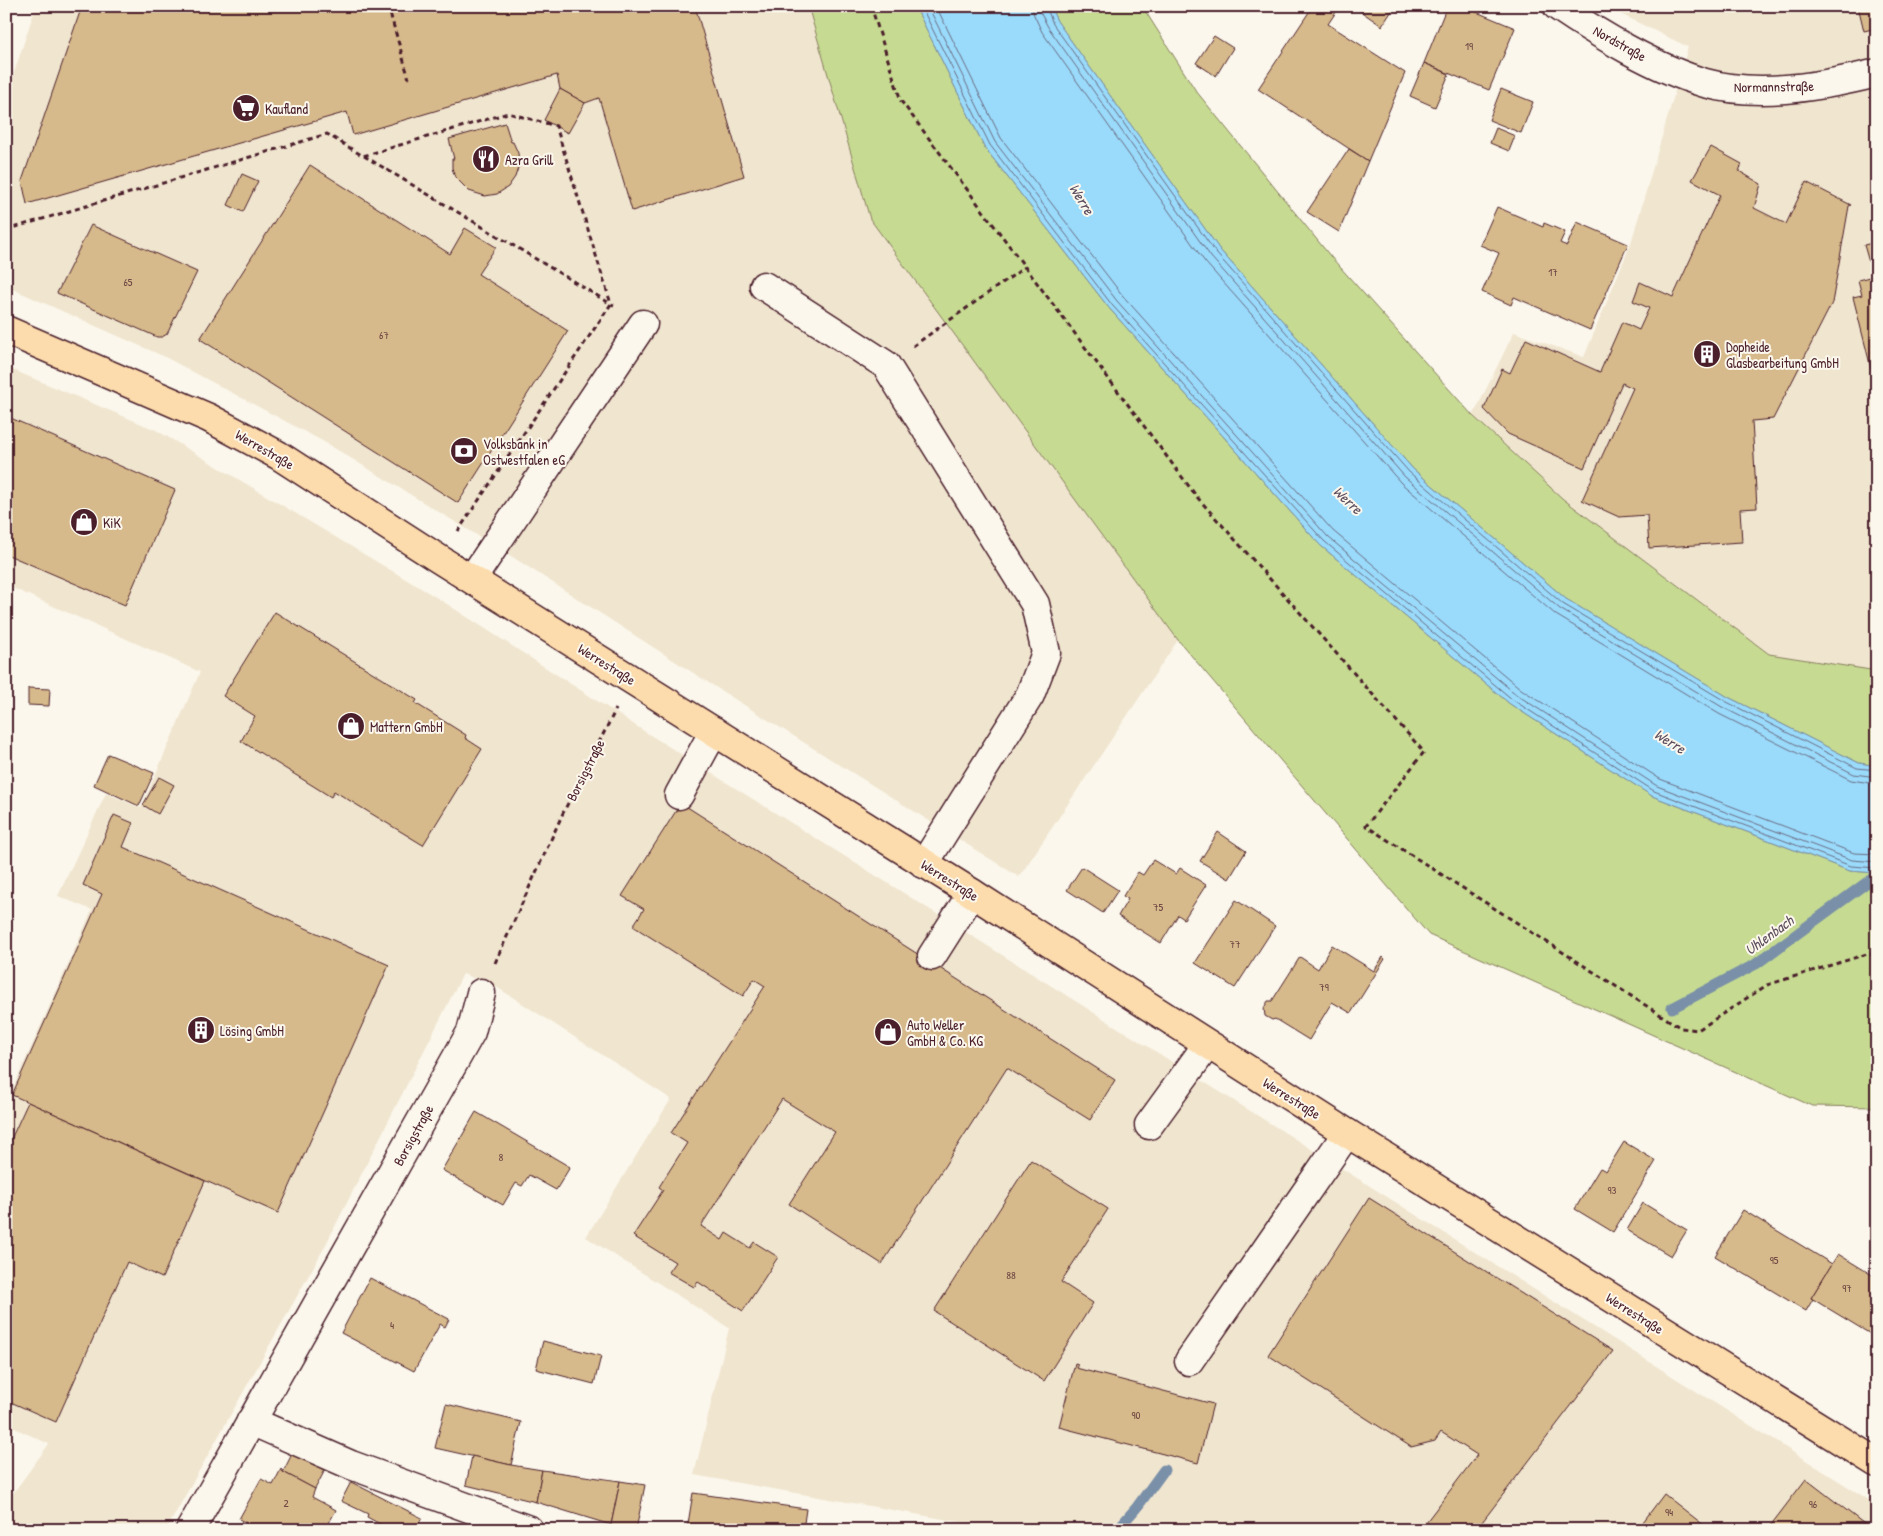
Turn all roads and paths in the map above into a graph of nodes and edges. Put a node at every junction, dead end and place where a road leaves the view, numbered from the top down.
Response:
1 (388, 6) edge
2 (871, 6) edge
3 (1566, 9) edge
4 (1672, 70) joint
5 (1877, 73) edge
6 (409, 79) dead end
7 (363, 156) junction
8 (6, 230) edge
9 (1025, 267) junction
10 (764, 286) dead end
11 (611, 304) junction
12 (643, 324) dead end
13 (6, 330) edge
14 (886, 365) junction
15 (440, 559) junction
16 (472, 580) junction
17 (607, 727) dead end
18 (714, 731) junction
19 (678, 795) dead end
20 (924, 864) junction
21 (972, 893) junction
22 (1877, 955) edge
23 (932, 956) dead end
24 (482, 993) joint
25 (1207, 1045) junction
26 (1149, 1125) dead end
27 (1347, 1133) junction
28 (1189, 1361) dead end
29 (251, 1421) junction
30 (1877, 1464) edge
31 (190, 1530) edge
32 (530, 1530) edge

1 - 6 path
2 - 9 path
3 - 4 street, Nordstraße
4 - 5 street, Normannstraße
7 - 8 path
7 - 11 path
7 - 11 path
9 - 14 path
9 - 22 path
10 - 14 street
11 - 15 path
12 - 16 street
13 - 15 main road, Werrestraße
14 - 20 street
15 - 16 main road, Werrestraße
16 - 18 main road, Werrestraße
17 - 24 path, Borsigstraße
18 - 19 street
18 - 20 main road, Werrestraße
20 - 21 main road, Werrestraße
21 - 23 street
21 - 25 main road, Werrestraße
24 - 29 street, Borsigstraße
25 - 26 street
25 - 27 main road, Werrestraße
27 - 28 street
27 - 30 main road, Werrestraße
29 - 31 street, Borsigstraße
29 - 32 street

